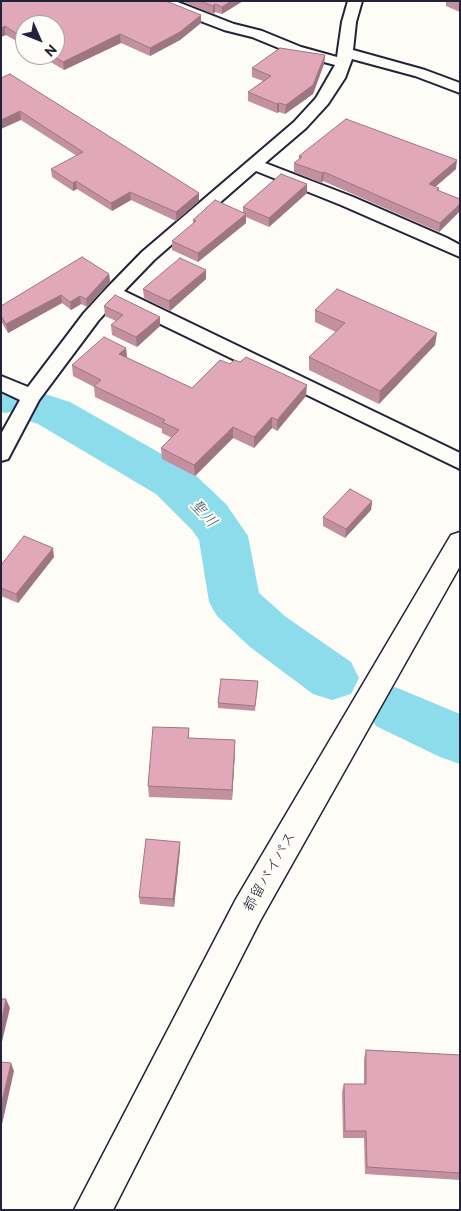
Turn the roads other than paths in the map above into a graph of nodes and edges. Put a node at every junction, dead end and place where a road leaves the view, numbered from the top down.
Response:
1 (161, 1) edge
2 (356, 1) edge
3 (344, 57) junction
4 (460, 88) edge
5 (255, 165) junction
6 (460, 252) edge
7 (112, 293) junction
8 (1, 383) edge
9 (31, 397) junction
10 (1, 454) edge
11 (460, 462) edge
12 (460, 542) edge
13 (93, 1210) edge

1 - 3 street
2 - 3 street
3 - 4 street
3 - 5 street
5 - 6 street
5 - 7 street
7 - 9 street
7 - 11 street
8 - 9 street
9 - 10 street
12 - 13 highway, 都留バイパス

